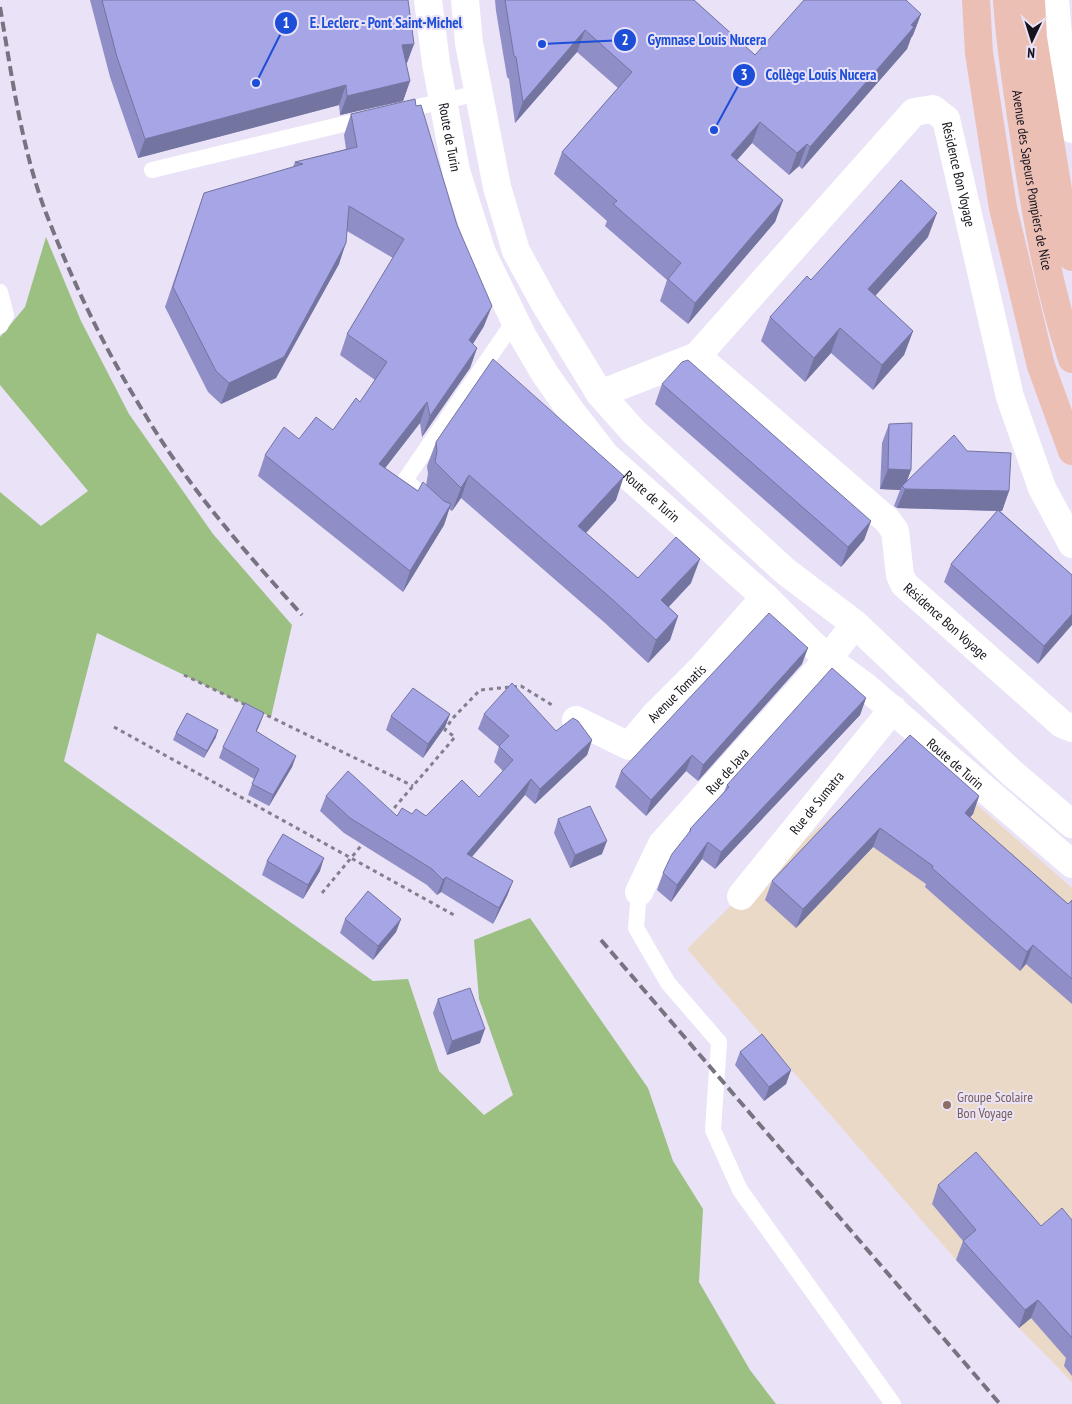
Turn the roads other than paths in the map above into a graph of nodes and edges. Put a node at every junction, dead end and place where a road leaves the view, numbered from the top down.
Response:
1 (428, 0) edge
2 (465, 0) edge
3 (976, 0) edge
4 (1007, 0) edge
5 (1031, 0) edge
6 (1055, 0) edge
7 (479, 93) junction
8 (442, 101) junction
9 (1072, 130) edge
10 (152, 170) dead end
11 (1072, 257) edge
12 (0, 292) edge
13 (514, 320) junction
14 (0, 326) edge
15 (697, 356) junction
16 (1072, 359) edge
17 (600, 394) junction
18 (1072, 451) edge
19 (442, 515) edge
20 (1072, 544) edge
21 (766, 597) junction
22 (856, 624) junction
23 (828, 659) junction
24 (893, 709) junction
25 (576, 720) edge
26 (1072, 728) edge
27 (1072, 824) edge
28 (1072, 864) edge
29 (639, 892) joint
30 (741, 896) dead end
31 (893, 1404) edge

1 - 8 main road, Route de Turin
2 - 7 main road
3 - 18 main road
4 - 16 main road, Avenue des Sapeurs Pompiers de Nice
5 - 11 main road, Avenue des Sapeurs Pompiers de Nice
6 - 9 main road
7 - 8 lane
7 - 17 main road
8 - 10 lane
8 - 13 main road, Route de Turin
12 - 14 lane
13 - 19 lane
13 - 21 main road, Route de Turin
15 - 17 main road, Résidence Bon Voyage
15 - 20 main road, Résidence Bon Voyage
15 - 26 main road, Résidence Bon Voyage
17 - 22 main road
21 - 23 main road, Route de Turin
21 - 25 main road, Avenue Tomatis
22 - 23 main road, Rue de Java
22 - 27 main road
23 - 24 main road, Route de Turin
23 - 29 main road, Rue de Java
24 - 28 main road, Route de Turin
24 - 30 main road, Rue de Sumatra
29 - 31 lane

